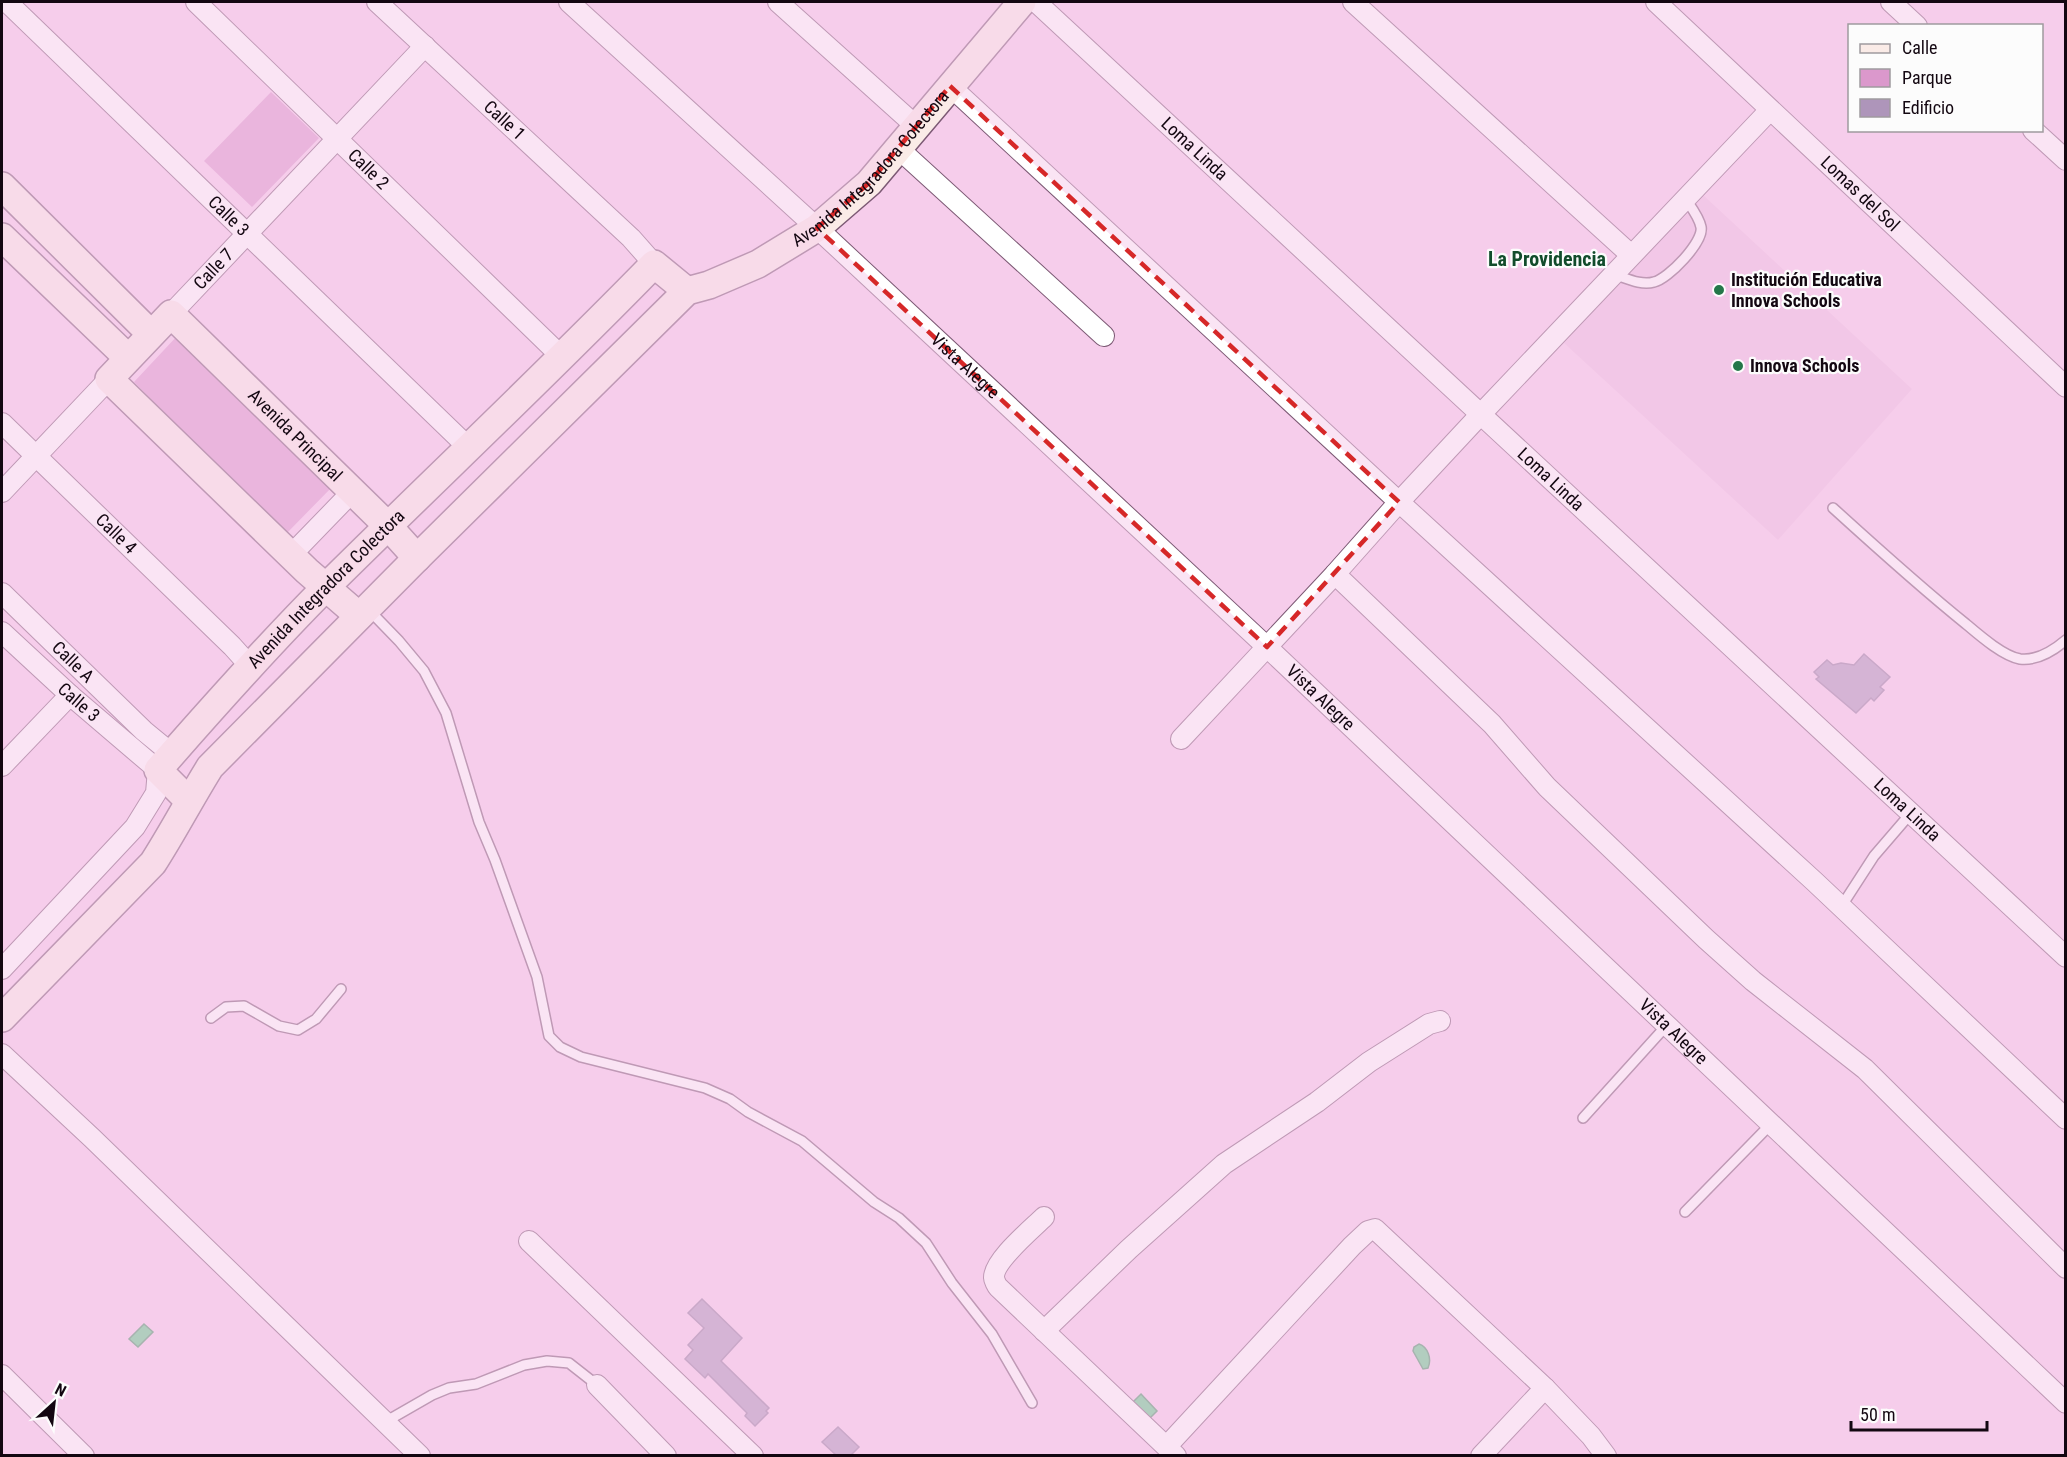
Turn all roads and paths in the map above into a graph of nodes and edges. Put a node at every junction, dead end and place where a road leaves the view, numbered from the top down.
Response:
1 (196, 2) edge
2 (377, 2) edge
3 (569, 2) edge
4 (778, 2) edge
5 (1022, 2) edge
6 (1036, 2) edge
7 (1353, 2) edge
8 (1656, 2) edge
9 (1891, 2) edge
10 (10, 7) edge
11 (1915, 24) edge
12 (425, 46) junction
13 (950, 86) junction
14 (1770, 110) junction
15 (917, 128) junction
16 (2035, 132) edge
17 (337, 138) junction
18 (899, 149) junction
19 (2066, 160) edge
20 (2, 186) edge
21 (1686, 198) junction
22 (817, 228) junction
23 (247, 233) junction
24 (2, 237) edge
25 (1631, 255) junction
26 (654, 264) junction
27 (1613, 274) junction
28 (687, 291) junction
29 (171, 314) junction
30 (151, 334) junction
31 (1104, 336) dead end
32 (129, 358) junction
33 (563, 358) junction
34 (109, 378) junction
35 (2066, 387) edge
36 (1480, 415) junction
37 (2, 423) edge
38 (469, 448) junction
39 (36, 456) junction
40 (353, 491) junction
41 (2, 492) edge
42 (1399, 502) junction
43 (1833, 508) dead end
44 (389, 527) junction
45 (291, 555) junction
46 (417, 558) junction
47 (1335, 574) junction
48 (327, 586) junction
49 (2, 593) edge
50 (363, 612) junction
51 (2, 632) edge
52 (2066, 640) edge
53 (1267, 647) junction
54 (249, 666) junction
55 (70, 695) junction
56 (1181, 739) dead end
57 (165, 762) junction
58 (2, 766) edge
59 (189, 801) junction
60 (1911, 813) junction
61 (1842, 907) junction
62 (2066, 957) edge
63 (2, 969) edge
64 (340, 989) dead end
65 (2, 1018) edge
66 (211, 1018) dead end
67 (1440, 1021) dead end
68 (1667, 1025) junction
69 (2, 1054) edge
70 (1583, 1118) dead end
71 (2066, 1119) edge
72 (1771, 1124) junction
73 (1684, 1212) dead end
74 (1044, 1217) dead end
75 (529, 1241) dead end
76 (2066, 1268) edge
77 (1044, 1331) junction
78 (2, 1376) edge
79 (597, 1385) joint
80 (1545, 1388) junction
81 (1032, 1403) dead end
82 (2066, 1403) edge
83 (384, 1422) junction
84 (1171, 1451) edge
85 (84, 1455) edge
86 (420, 1455) edge
87 (666, 1455) edge
88 (753, 1455) edge
89 (1480, 1455) edge
90 (1606, 1455) edge

1 - 17 street, Calle 2
2 - 12 street, Calle 1
3 - 22 street, Vista Alegre
4 - 15 street
5 - 13 street, Avenida Integradora Colectora
6 - 36 street, Loma Linda
7 - 25 street
8 - 14 street, Lomas del Sol
9 - 11 street
10 - 23 street, Calle 3
12 - 17 street, Calle 7
12 - 26 street, Calle 1
13 - 15 street, Avenida Integradora Colectora
13 - 42 street
14 - 21 street
14 - 35 street, Lomas del Sol
15 - 18 street, Avenida Integradora Colectora
16 - 19 street
17 - 23 street, Calle 7
17 - 33 street, Calle 2
18 - 22 street, Avenida Integradora Colectora
18 - 31 street
20 - 30 street
21 - 25 street
21 - 27 lane
22 - 28 street, Avenida Integradora Colectora
22 - 53 street, Vista Alegre
23 - 29 street, Calle 7
23 - 38 street, Calle 3
24 - 32 street
25 - 27 street
26 - 28 street
26 - 33 street, Avenida Integradora Colectora
27 - 36 street
28 - 46 street, Avenida Integradora Colectora
29 - 30 street, Calle 7
29 - 40 street, Avenida Principal
30 - 32 street, Calle 7
32 - 34 street, Calle 7
33 - 38 street, Avenida Integradora Colectora
34 - 39 street, Calle 7
34 - 45 street
36 - 42 street
36 - 60 street, Loma Linda
37 - 39 street, Calle 4
38 - 44 street, Avenida Integradora Colectora
39 - 41 street, Calle 7
39 - 54 street, Calle 4
40 - 44 street, Avenida Principal
40 - 45 street
42 - 47 street
42 - 61 street
43 - 52 lane
44 - 46 street, Avenida Principal
44 - 48 street, Avenida Integradora Colectora
45 - 48 street
46 - 50 street, Avenida Integradora Colectora
47 - 53 street
47 - 76 street
48 - 50 street
48 - 54 street, Avenida Integradora Colectora
49 - 57 street, Calle A
50 - 59 street, Avenida Integradora Colectora
50 - 81 lane
51 - 55 street, Calle 3
53 - 56 street
53 - 68 street, Vista Alegre
54 - 57 street, Avenida Integradora Colectora
55 - 57 street, Calle 3
55 - 58 street
57 - 59 street
57 - 63 street, Avenida Integradora Colectora
59 - 65 street, Avenida Integradora Colectora
60 - 61 lane
60 - 62 street, Loma Linda
61 - 71 street
64 - 66 lane
67 - 77 street
68 - 70 lane
68 - 72 street, Vista Alegre
69 - 83 street
72 - 73 lane
72 - 82 street, Vista Alegre
74 - 77 street
75 - 88 street
77 - 84 street
78 - 85 street
79 - 83 lane
79 - 87 street
80 - 84 street
80 - 89 street
80 - 90 street
83 - 86 street

